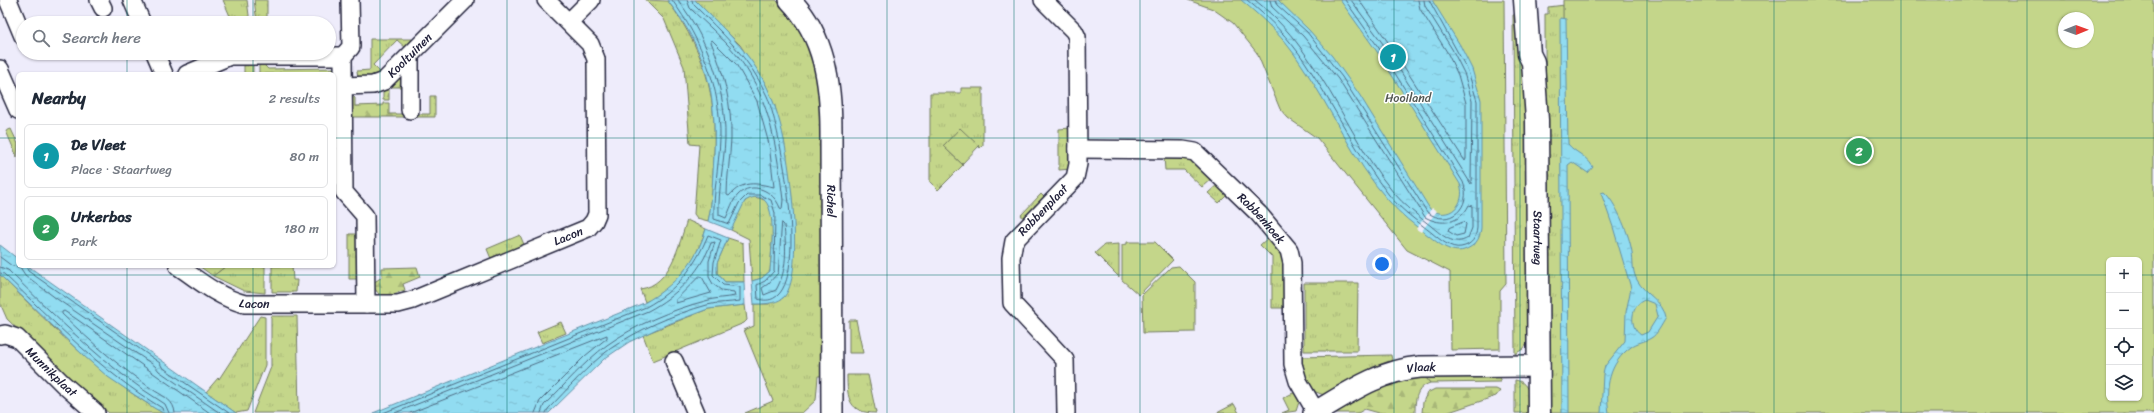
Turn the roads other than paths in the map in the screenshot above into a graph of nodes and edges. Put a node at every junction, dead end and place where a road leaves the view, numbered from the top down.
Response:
1 (4, 0) edge
2 (8, 0) edge
3 (132, 0) edge
4 (350, 0) edge
5 (465, 0) edge
6 (546, 0) edge
7 (591, 0) edge
8 (791, 0) edge
9 (1043, 0) edge
10 (1525, 0) edge
11 (1538, 0) edge
12 (0, 2) edge
13 (139, 16) edge
14 (16, 19) edge
15 (569, 22) junction
16 (336, 56) edge
17 (343, 56) junction
18 (410, 56) junction
19 (158, 60) edge
20 (220, 60) edge
21 (1533, 62) junction
22 (0, 69) edge
23 (163, 72) edge
24 (192, 72) edge
25 (343, 86) junction
26 (16, 105) edge
27 (410, 110) dead end
28 (1078, 149) junction
29 (181, 268) edge
30 (366, 304) junction
31 (2, 330) edge
32 (674, 361) dead end
33 (1539, 366) junction
34 (1315, 412) edge
35 (96, 413) edge
36 (696, 413) edge
37 (832, 413) edge
38 (1066, 413) edge
39 (1539, 413) edge

1 - 12 street
2 - 14 street
3 - 13 street
4 - 17 street
5 - 18 street, Kooltuinen
6 - 15 street, Lacon
7 - 15 street
8 - 37 street, Richel
9 - 28 street, Robbenplaat
10 - 21 main road, Staartweg
11 - 21 main road, Staartweg
15 - 30 street, Lacon
16 - 17 street
17 - 25 street
18 - 25 street, Kooltuinen
18 - 27 street
19 - 23 street
20 - 24 street
21 - 33 main road, Staartweg
22 - 26 street
25 - 30 street
28 - 34 street, Robbenhoek
28 - 38 street, Robbenplaat
29 - 30 street, Lacon
31 - 35 street, Munnikplaat
32 - 36 street
33 - 34 street, Vlaak
33 - 39 main road, Staartweg

